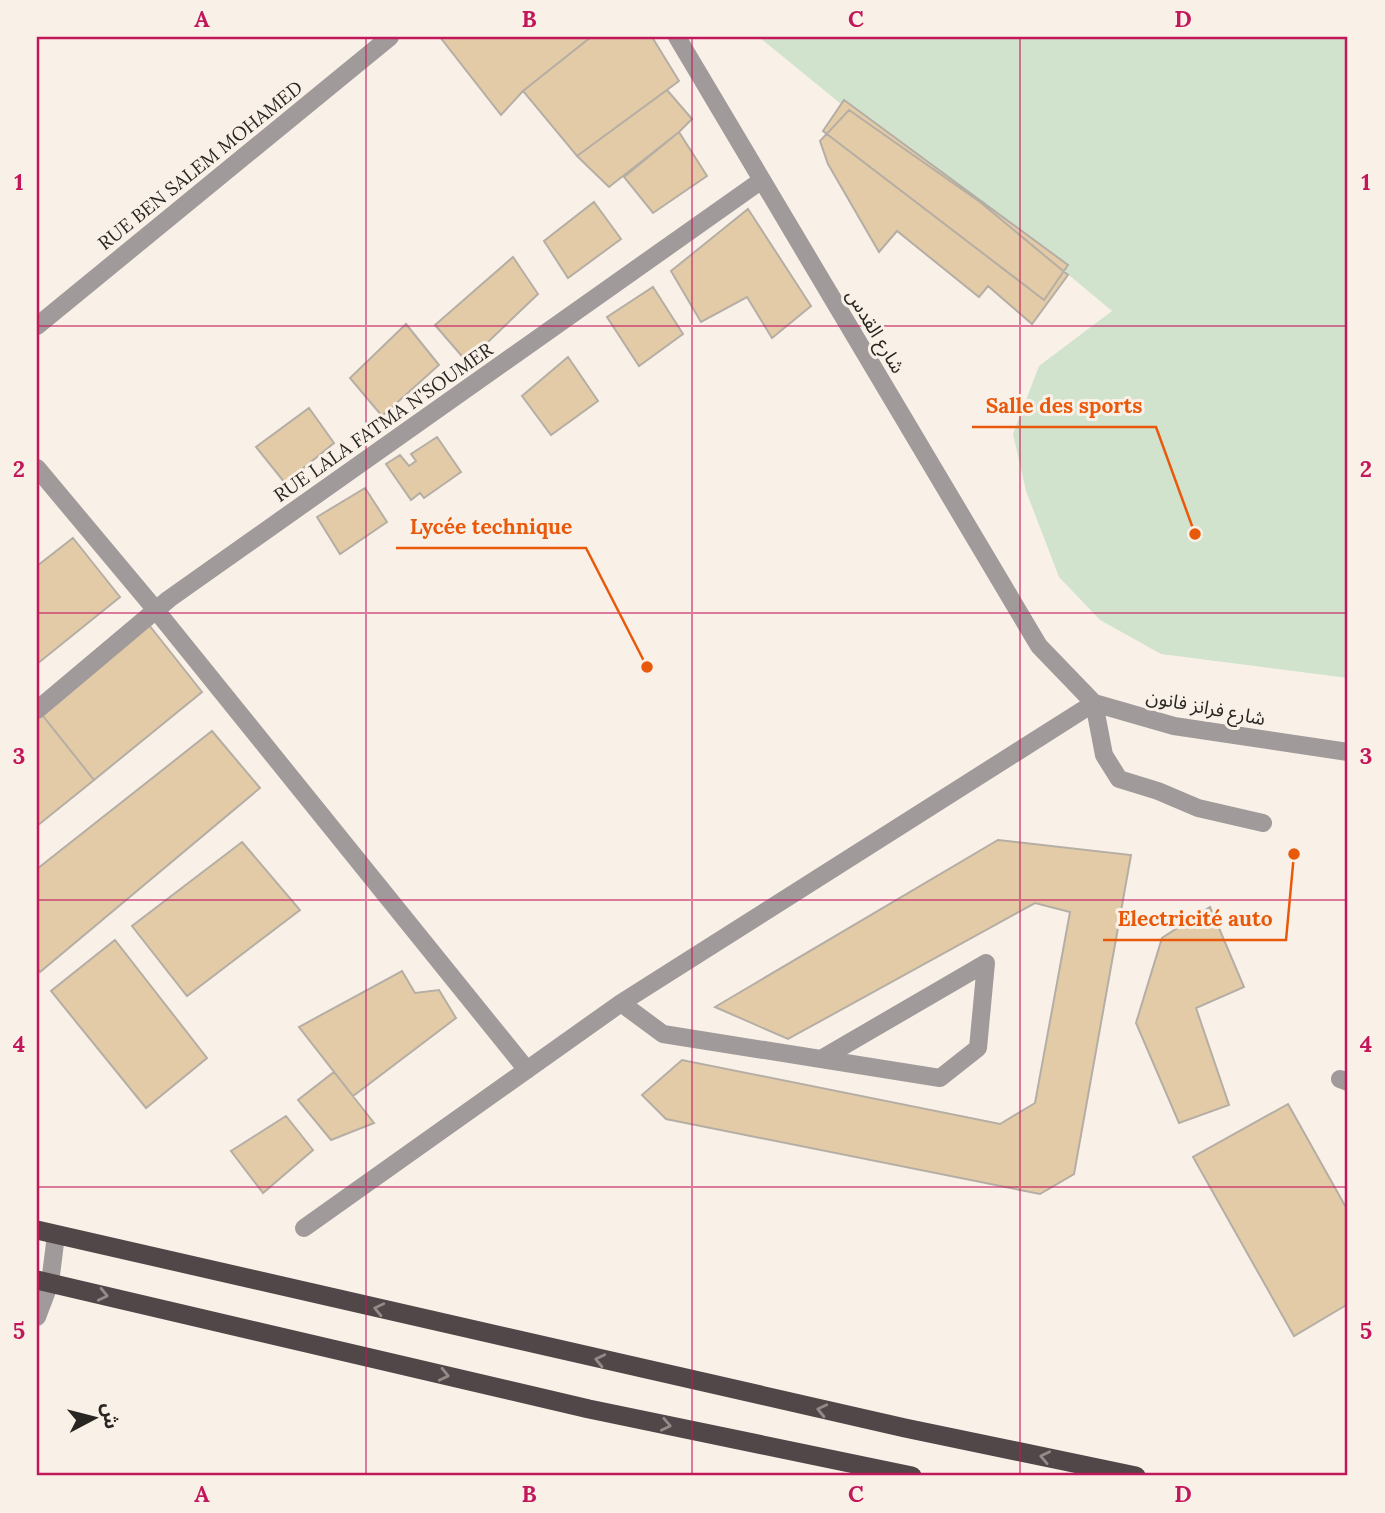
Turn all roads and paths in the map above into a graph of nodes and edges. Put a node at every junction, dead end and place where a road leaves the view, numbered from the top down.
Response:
1 (390, 37) edge
2 (677, 37) edge
3 (762, 180) junction
4 (37, 326) edge
5 (37, 468) edge
6 (155, 609) junction
7 (1094, 704) junction
8 (37, 710) edge
9 (1348, 752) edge
10 (1263, 823) dead end
11 (621, 1003) junction
12 (821, 1059) junction
13 (527, 1070) junction
14 (304, 1228) dead end
15 (46, 1232) edge
16 (43, 1281) edge
17 (37, 1318) edge
18 (912, 1476) edge
19 (1136, 1476) edge

1 - 4 street, RUE BEN SALEM MOHAMED
2 - 3 street, شارع القدس
3 - 6 street, RUE LALA FATMA N'SOUMER
3 - 7 street, شارع القدس
5 - 6 street
6 - 8 street, RUE LALA FATMA N'SOUMER
6 - 13 street
7 - 9 street, شارع فرانز فانون
7 - 10 street
7 - 11 street
11 - 12 street
11 - 13 street
12 - 12 street
13 - 14 street
15 - 16 street
19 -> 15 highway
16 - 17 street
16 -> 18 highway

